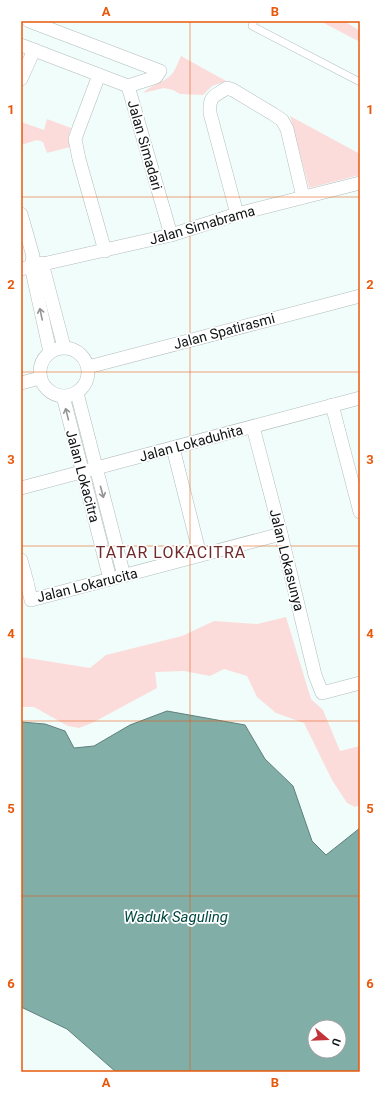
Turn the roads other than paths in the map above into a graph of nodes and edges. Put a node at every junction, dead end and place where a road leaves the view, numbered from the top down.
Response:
1 (29, 21) edge
2 (254, 21) edge
3 (21, 45) edge
4 (34, 50) junction
5 (99, 75) junction
6 (21, 79) edge
7 (360, 82) edge
8 (128, 86) junction
9 (360, 183) edge
10 (303, 197) junction
11 (21, 214) edge
12 (237, 214) junction
13 (171, 235) junction
14 (104, 251) junction
15 (32, 264) edge
16 (360, 296) edge
17 (64, 348) junction
18 (50, 352) junction
19 (88, 367) junction
20 (40, 378) junction
21 (21, 383) edge
22 (77, 393) junction
23 (63, 396) junction
24 (360, 398) edge
25 (332, 405) junction
26 (253, 427) junction
27 (172, 448) junction
28 (96, 468) junction
29 (82, 472) junction
30 (21, 488) edge
31 (360, 512) edge
32 (281, 534) junction
33 (200, 556) junction
34 (21, 560) edge
35 (124, 576) junction
36 (110, 579) junction
37 (24, 583) edge
38 (360, 683) edge

1 - 8 street
2 - 7 lane
3 - 4 street, Jalan Simadari
4 - 5 street, Jalan Simadari
4 - 6 street
5 - 8 street, Jalan Simadari
5 - 14 street
8 - 13 street, Jalan Simadari
9 - 10 street, Jalan Simabrama
10 - 12 street, Jalan Simabrama
10 - 12 street
11 - 15 street
12 - 13 street, Jalan Simabrama
13 - 14 street, Jalan Simabrama
14 - 15 street, Jalan Simabrama
15 - 17 street
18 -> 15 street
16 - 19 street, Jalan Spatirasmi
17 - 18 street
17 - 19 street
18 - 20 street
19 - 22 street
20 - 21 street
20 - 23 street
22 - 23 street
22 - 28 street, Jalan Lokacitra
29 -> 23 street, Jalan Lokacitra
24 - 25 street, Jalan Lokaduhita
25 - 26 street, Jalan Lokaduhita
25 - 31 street
26 - 27 street, Jalan Lokaduhita
26 - 32 street, Jalan Lokasunya
27 - 28 street, Jalan Lokaduhita
27 - 33 street
28 - 29 street, Jalan Lokaduhita
28 -> 35 street, Jalan Lokacitra
29 - 30 street, Jalan Lokaduhita
29 - 36 street, Jalan Lokacitra
32 - 33 street, Jalan Lokarucita
32 - 38 street, Jalan Lokasunya
33 - 35 street, Jalan Lokarucita
34 - 37 street
35 - 36 street, Jalan Lokarucita
36 - 37 street, Jalan Lokarucita

